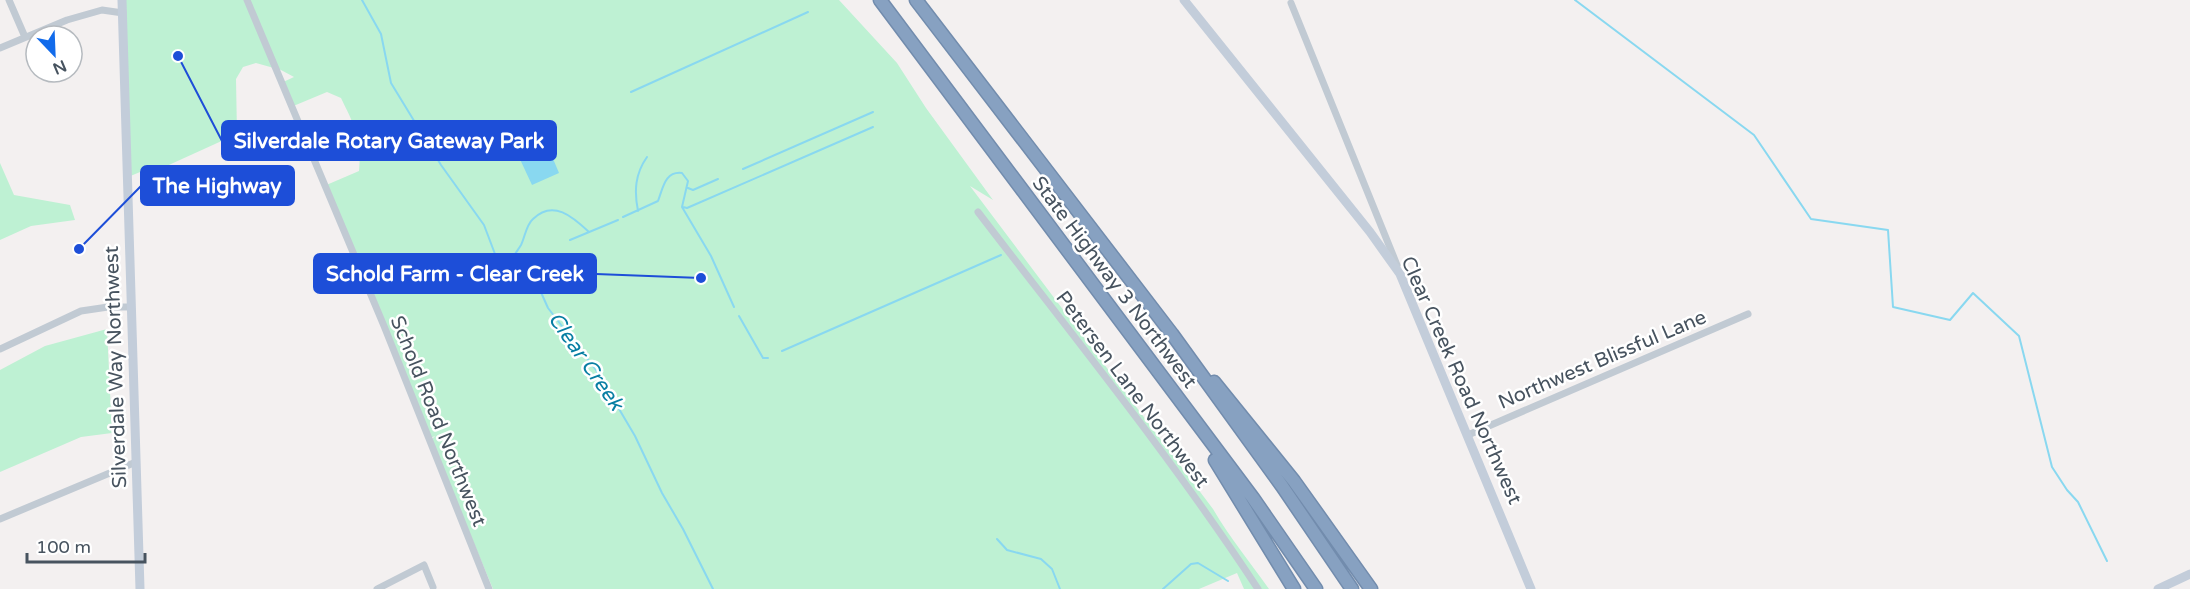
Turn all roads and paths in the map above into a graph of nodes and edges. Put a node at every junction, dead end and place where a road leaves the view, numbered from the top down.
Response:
1 (9, 0) edge
2 (122, 0) edge
3 (247, 0) edge
4 (880, 0) edge
5 (916, 0) edge
6 (1184, 0) edge
7 (1291, 3) dead end
8 (123, 12) junction
9 (57, 24) edge
10 (24, 35) edge
11 (24, 37) edge
12 (0, 48) edge
13 (978, 212) dead end
14 (1400, 274) junction
15 (131, 307) junction
16 (1748, 314) dead end
17 (1172, 334) junction
18 (0, 349) edge
19 (1172, 390) junction
20 (1468, 435) junction
21 (136, 462) junction
22 (0, 519) edge
23 (2190, 574) edge
24 (391, 586) edge
25 (433, 587) dead end
26 (140, 589) edge
27 (377, 589) edge
28 (489, 589) edge
29 (1258, 589) edge
30 (1294, 589) edge
31 (1316, 589) edge
32 (1352, 589) edge
33 (1371, 589) edge
34 (1532, 589) edge
35 (2158, 589) edge

1 - 10 street
2 - 8 main road, Silverdale Way Northwest
3 - 28 street, Schold Road Northwest
4 - 19 highway, State Highway 3 Northwest
5 - 17 highway, State Highway 3 Northwest
6 - 14 main road, Clear Creek Road Northwest
7 - 14 street
8 - 9 street
8 - 15 main road, Silverdale Way Northwest
11 - 12 street
13 - 29 street, Petersen Lane Northwest
14 - 20 main road, Clear Creek Road Northwest
15 - 18 street
15 - 21 main road, Silverdale Way Northwest
16 - 20 street, Northwest Blissful Lane
17 - 32 highway, State Highway 3 Northwest
17 - 33 highway
19 - 30 highway
19 - 31 highway, State Highway 3 Northwest
20 - 34 main road, Clear Creek Road Northwest
21 - 22 street
21 - 26 main road, Silverdale Way Northwest
23 - 35 main road
24 - 25 street
24 - 27 street

